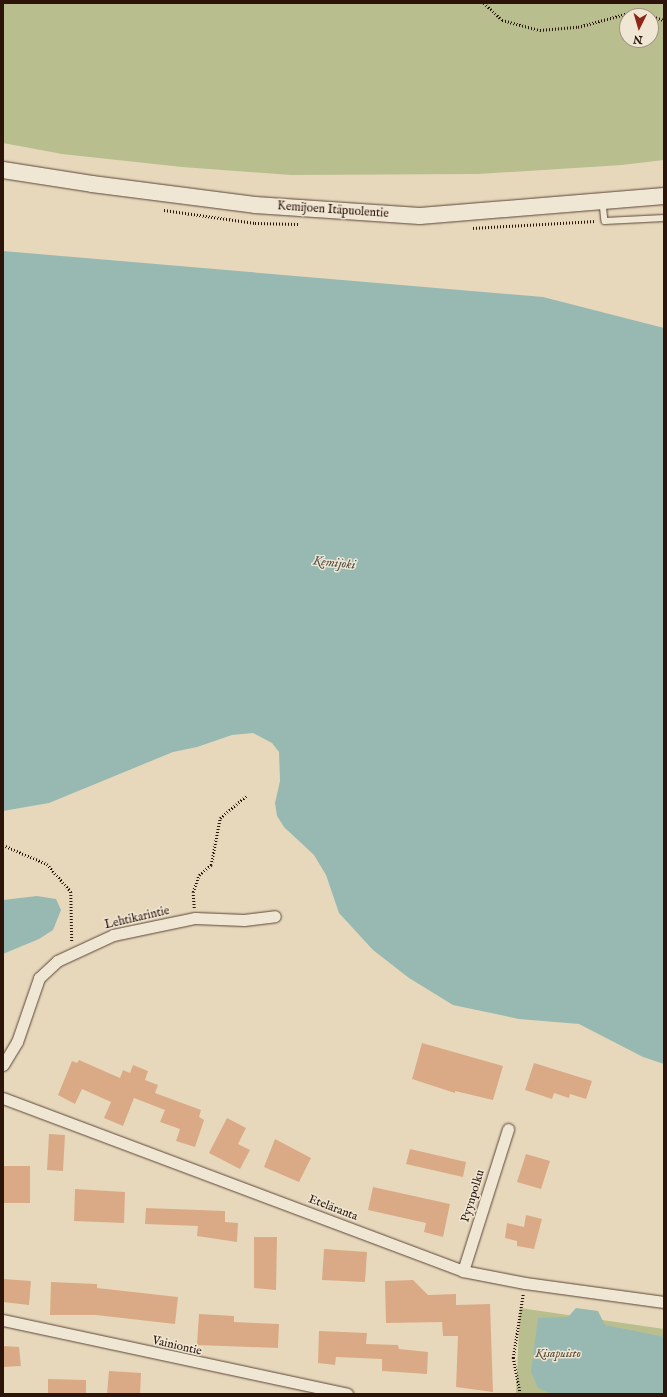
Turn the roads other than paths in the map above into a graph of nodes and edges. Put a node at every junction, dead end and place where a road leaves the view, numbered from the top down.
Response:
1 (3, 170) edge
2 (664, 196) edge
3 (603, 201) junction
4 (664, 218) edge
5 (275, 916) dead end
6 (3, 1065) edge
7 (3, 1098) edge
8 (508, 1129) dead end
9 (463, 1272) junction
10 (664, 1302) edge
11 (3, 1320) edge
12 (347, 1394) edge

1 - 3 main road, Kemijoen Itäpuolentie
2 - 3 main road, Kemijoen Itäpuolentie
3 - 4 lane
5 - 6 street, Lehtikarintie
7 - 9 street, Eteläranta
8 - 9 street, Pyynpolku
9 - 10 street, Eteläranta
11 - 12 street, Vainiontie

